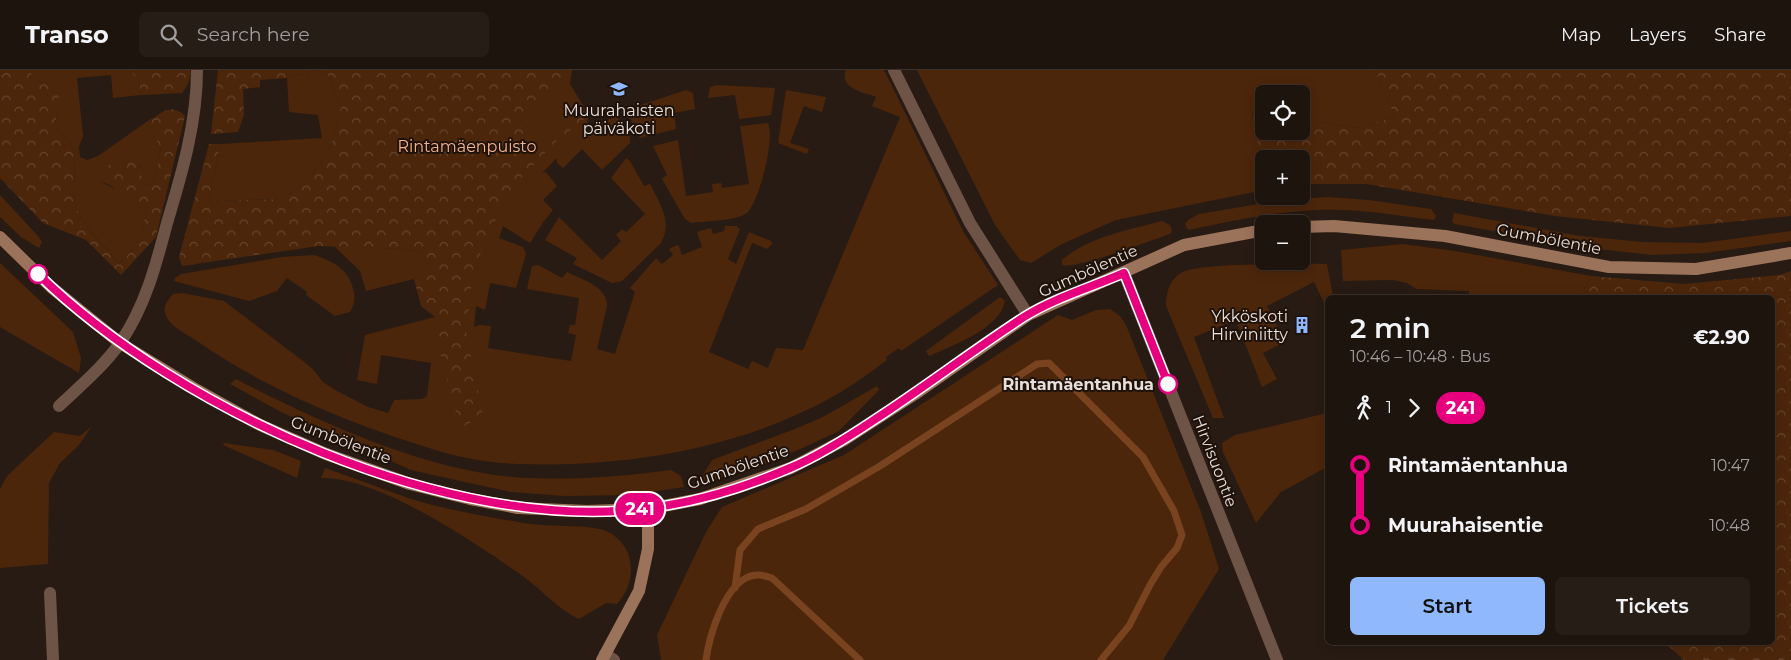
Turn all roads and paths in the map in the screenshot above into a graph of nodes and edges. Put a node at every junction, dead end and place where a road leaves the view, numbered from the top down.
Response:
1 (197, 70) edge
2 (894, 70) edge
3 (1310, 227) edge
4 (1255, 232) edge
5 (0, 237) edge
6 (1791, 253) edge
7 (1124, 273) junction
8 (1028, 315) junction
9 (120, 343) junction
10 (59, 406) dead end
11 (648, 508) junction
12 (50, 593) dead end
13 (607, 658) edge
14 (53, 660) edge
15 (1277, 660) edge

1 - 9 street
2 - 8 street
3 - 6 main road, Gumbölentie
4 - 7 main road, Gumbölentie
5 - 9 main road, Gumbölentie
7 - 8 main road, Gumbölentie
7 - 15 street, Hirvisuontie
8 - 11 main road, Gumbölentie
9 - 10 street
9 - 11 main road, Gumbölentie
11 - 13 main road
12 - 14 street

